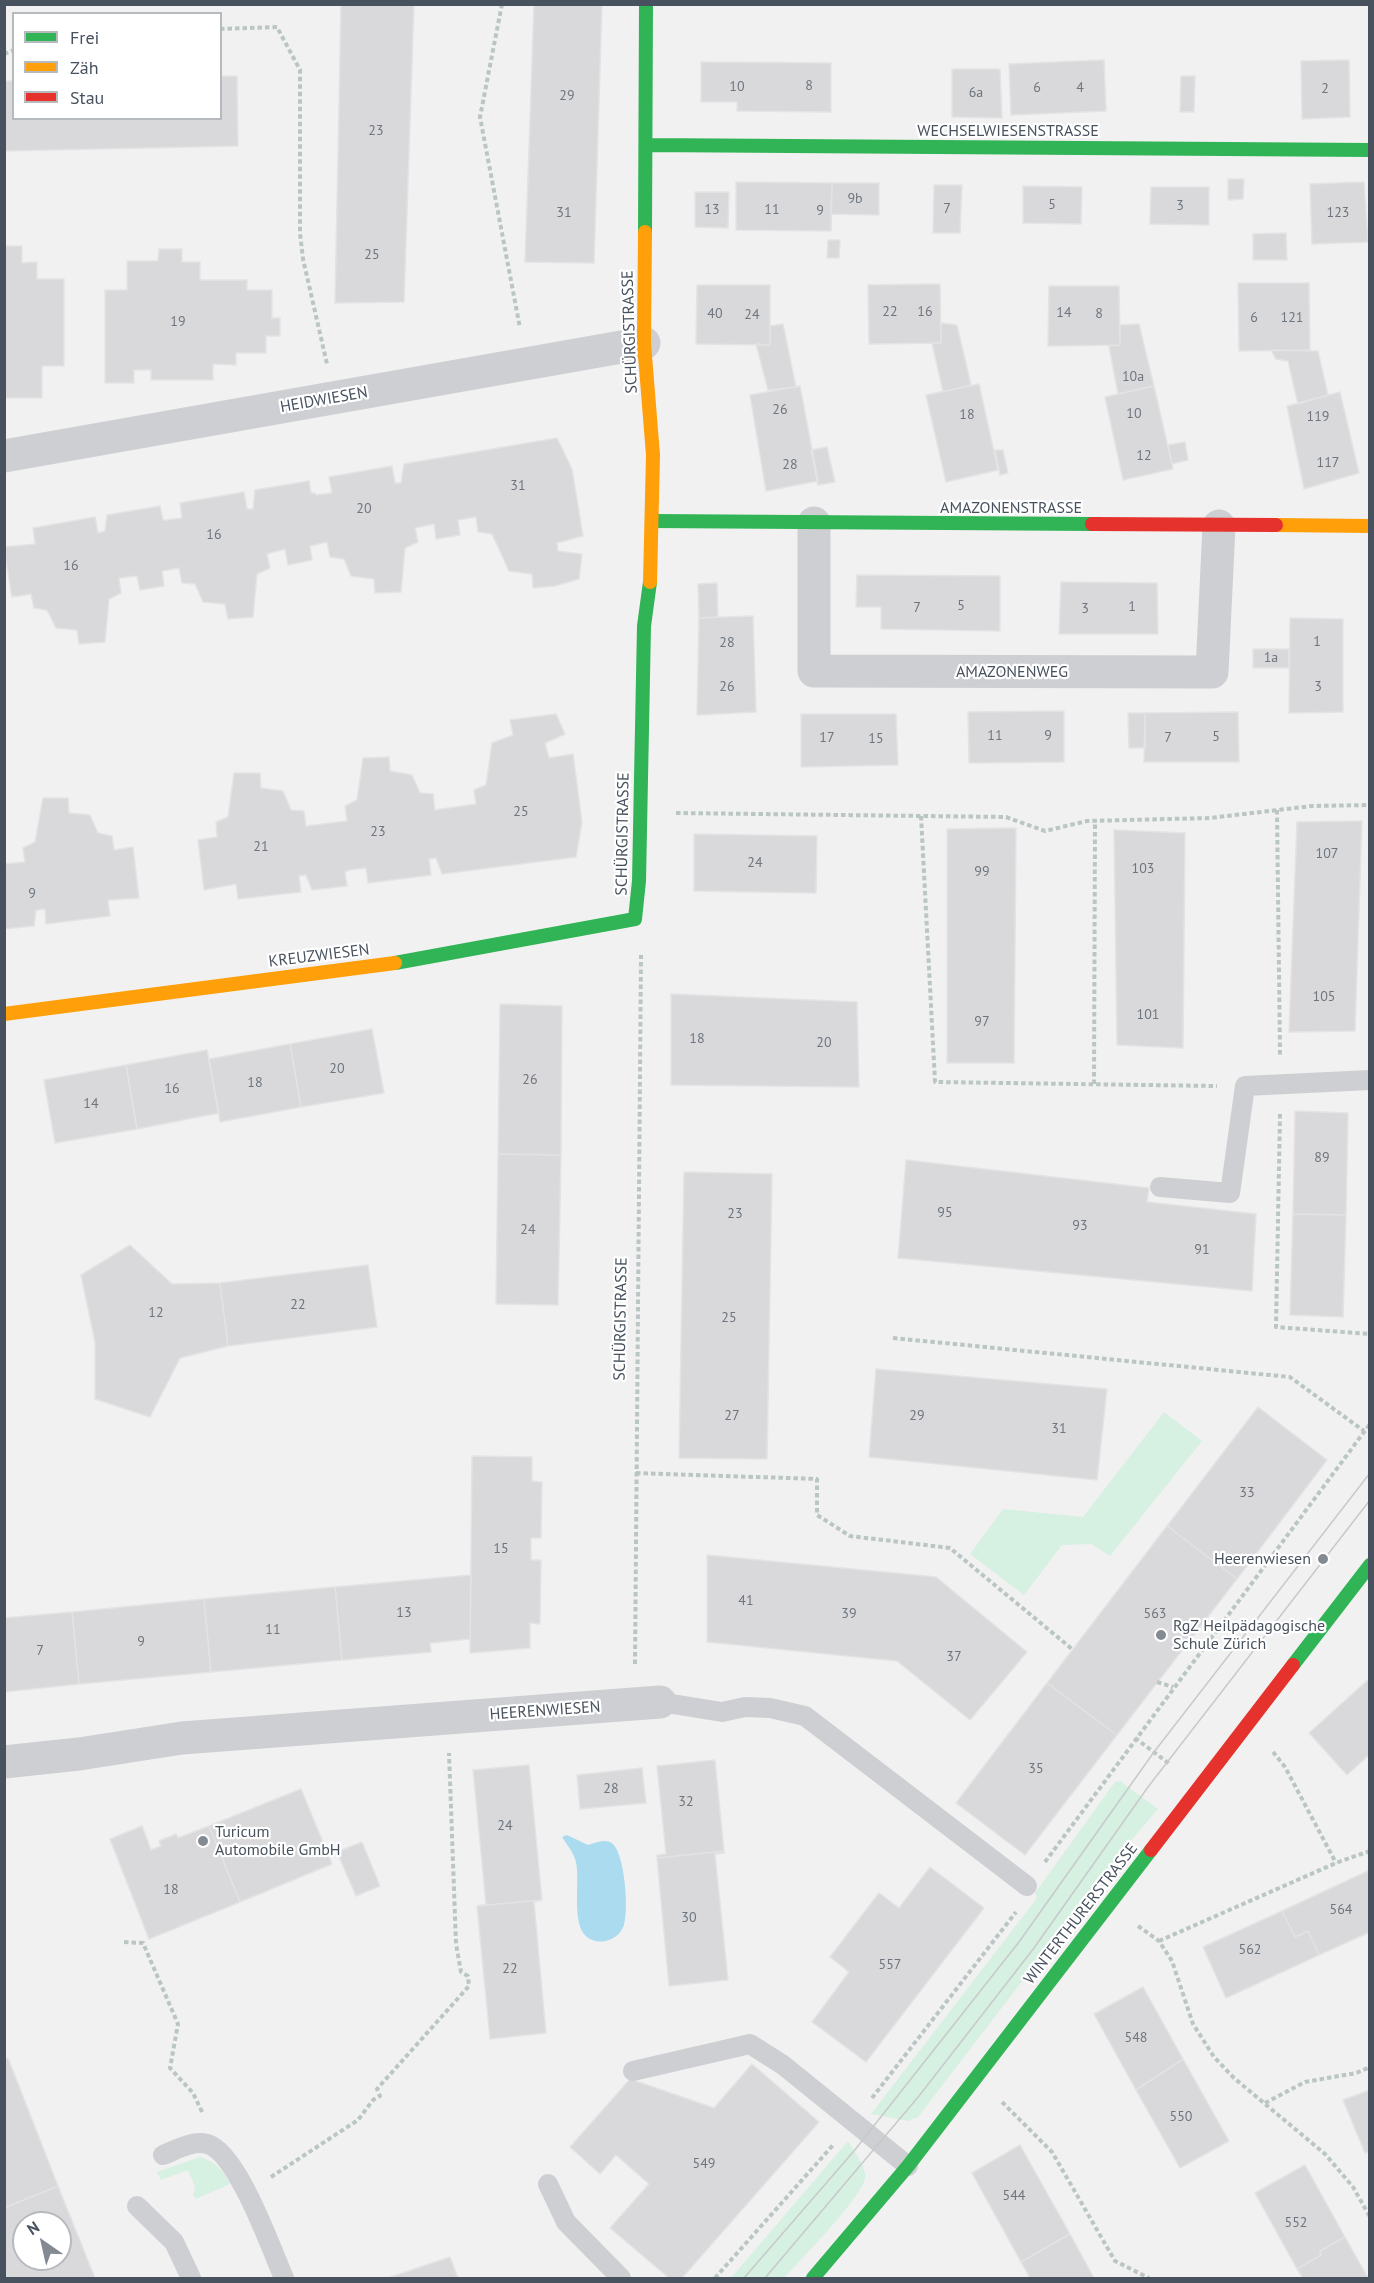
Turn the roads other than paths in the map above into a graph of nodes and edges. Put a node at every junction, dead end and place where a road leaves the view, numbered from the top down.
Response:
1 (646, 4) edge
2 (646, 145) junction
3 (1370, 150) edge
4 (644, 343) junction
5 (4, 456) edge
6 (653, 521) junction
7 (814, 523) junction
8 (1219, 526) junction
9 (1370, 526) edge
10 (635, 919) joint
11 (4, 1014) edge
12 (1370, 1080) edge
13 (1160, 1187) dead end
14 (1370, 1565) edge
15 (660, 1702) joint
16 (4, 1762) edge
17 (1027, 1886) road end
18 (633, 2071) dead end
19 (163, 2155) dead end
20 (908, 2166) junction
21 (548, 2184) dead end
22 (137, 2206) dead end
23 (191, 2278) edge
24 (284, 2278) edge
25 (621, 2278) edge
26 (813, 2278) edge

1 - 2 street, SCHÜRGISTRASSE
2 - 3 street, WECHSELWIESENSTRASSE
2 - 4 street, SCHÜRGISTRASSE
4 - 5 street, HEIDWIESEN
4 - 6 street, SCHÜRGISTRASSE
6 - 7 street, AMAZONENSTRASSE
6 - 10 street, SCHÜRGISTRASSE
7 - 8 street, AMAZONENSTRASSE
7 - 8 street, AMAZONENWEG
8 - 9 street, AMAZONENSTRASSE
10 - 11 street, KREUZWIESEN
12 - 13 lane
14 - 20 street, WINTERTHURERSTRASSE
15 - 16 street, HEERENWIESEN
15 - 17 lane, HEERENWIESEN
18 - 20 lane
19 - 24 lane
20 - 26 street, WINTERTHURERSTRASSE
21 - 25 lane
22 - 23 lane

